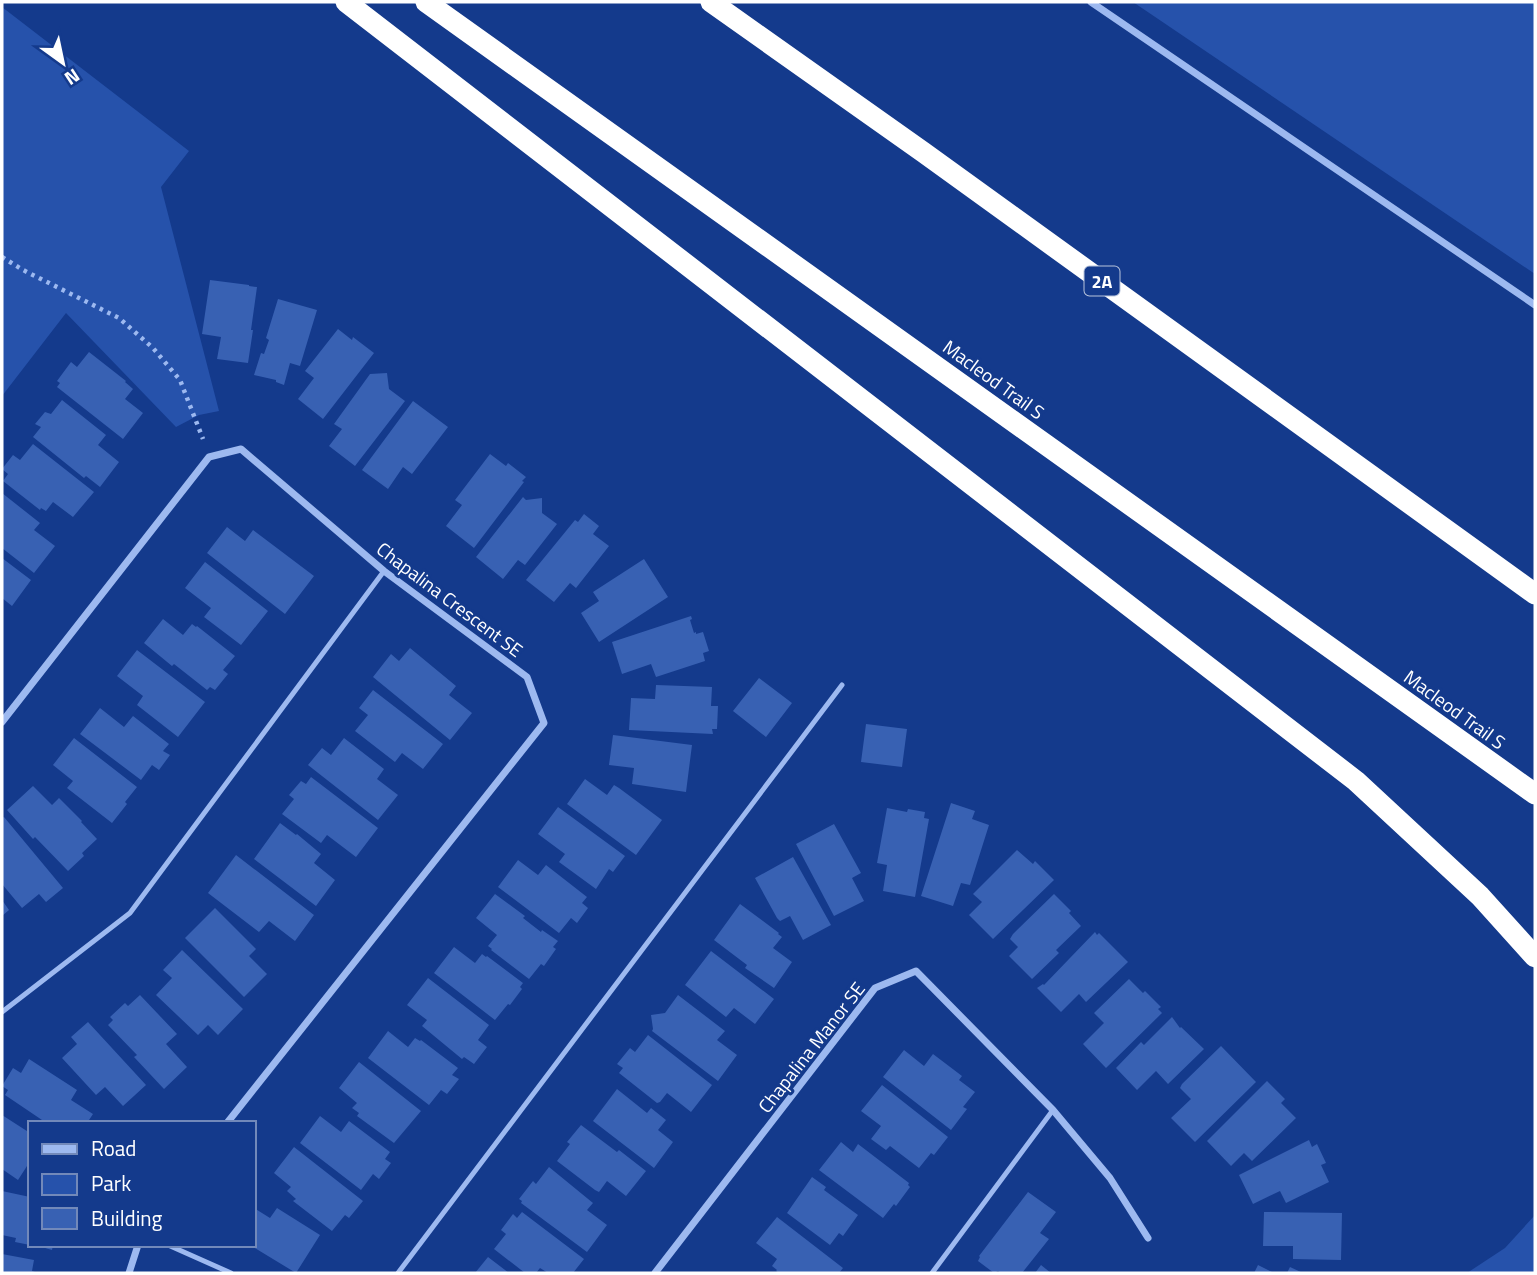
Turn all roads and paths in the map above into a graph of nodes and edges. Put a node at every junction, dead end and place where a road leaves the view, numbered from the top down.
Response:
1 (346, 2) edge
2 (426, 2) edge
3 (711, 2) edge
4 (1091, 2) edge
5 (2, 257) edge
6 (1535, 305) edge
7 (209, 457) junction
8 (1492, 562) junction
9 (384, 571) junction
10 (1535, 585) edge
11 (1535, 594) edge
12 (842, 685) dead end
13 (2, 722) edge
14 (1535, 794) edge
15 (1535, 957) edge
16 (2, 1012) edge
17 (1054, 1110) junction
18 (229, 1121) edge
19 (1148, 1238) dead end
20 (137, 1247) edge
21 (172, 1247) edge
22 (129, 1273) edge
23 (231, 1273) edge
24 (398, 1273) edge
25 (655, 1273) edge
26 (932, 1273) edge

1 - 15 highway
2 - 14 highway, Macleod Trail S
3 - 8 highway, 2A
4 - 6 street
5 - 7 path
7 - 9 street, Chapalina Crescent SE
7 - 13 street
8 - 10 highway
8 - 11 highway
9 - 16 lane
9 - 18 street, Chapalina Crescent SE
12 - 24 lane
17 - 19 street, Chapalina Manor SE
17 - 25 street, Chapalina Manor SE
17 - 26 lane
20 - 22 street
21 - 23 lane

